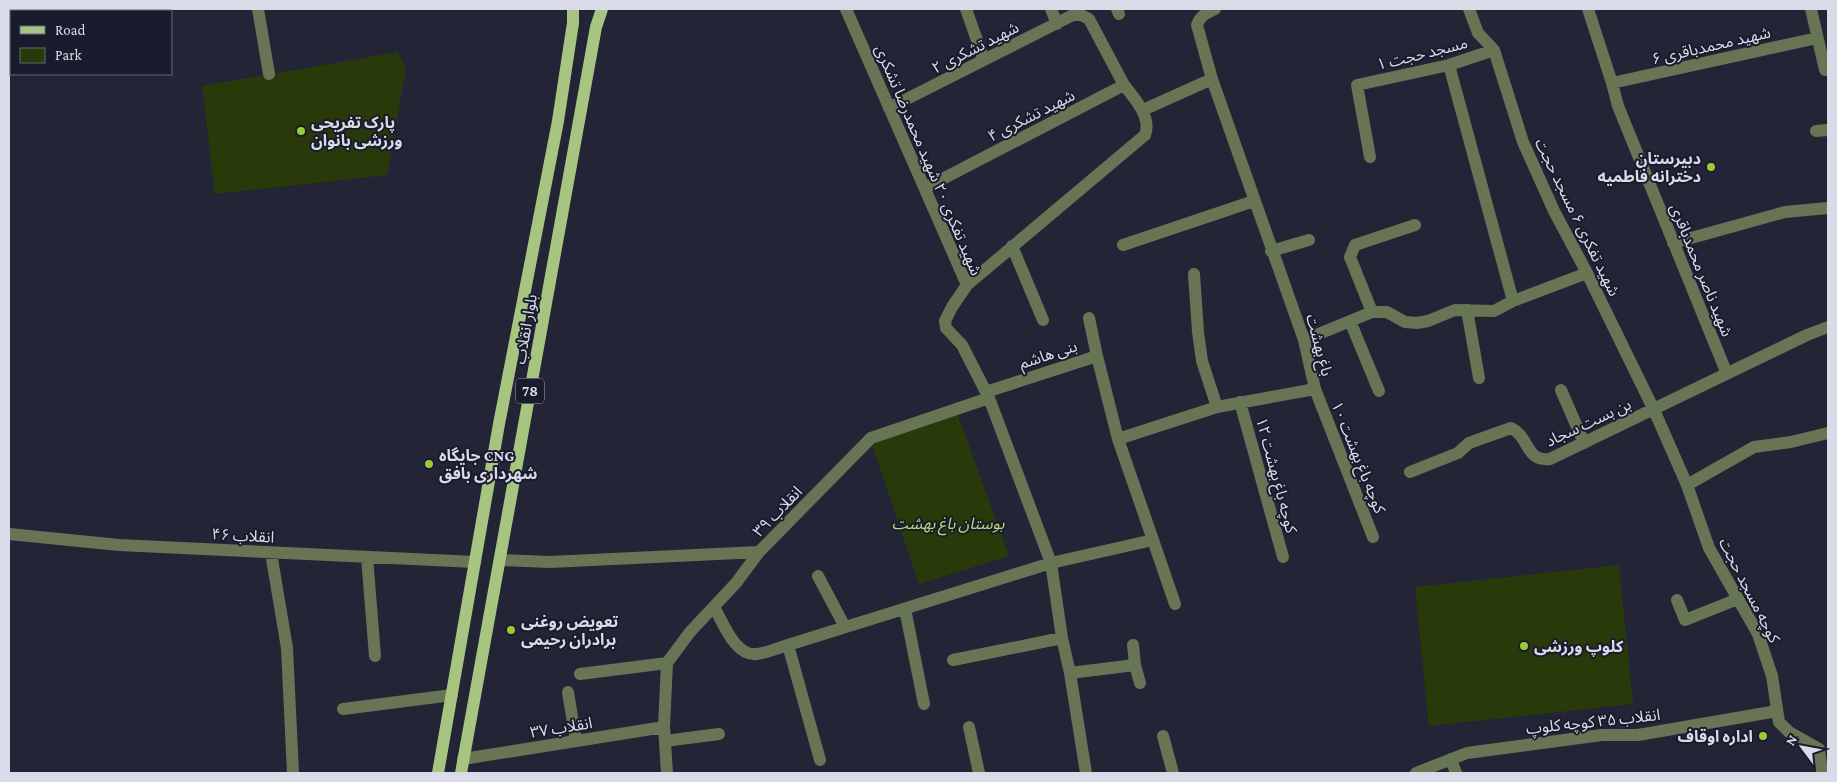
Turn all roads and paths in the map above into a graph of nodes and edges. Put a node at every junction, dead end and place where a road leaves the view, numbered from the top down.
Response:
1 (258, 9) edge
2 (565, 9) edge
3 (574, 9) edge
4 (602, 9) edge
5 (846, 9) edge
6 (966, 9) edge
7 (1051, 9) edge
8 (1215, 9) edge
9 (1469, 9) edge
10 (1588, 9) edge
11 (1811, 9) edge
12 (1057, 24) junction
13 (571, 34) junction
14 (1817, 38) junction
15 (1494, 50) junction
16 (984, 60) junction
17 (1449, 66) junction
18 (1825, 70) dead end
19 (269, 74) dead end
20 (1212, 79) junction
21 (1612, 83) junction
22 (1124, 85) junction
23 (889, 108) junction
24 (1143, 110) junction
25 (1370, 157) dead end
26 (925, 188) junction
27 (1254, 202) junction
28 (1828, 208) edge
29 (1415, 225) dead end
30 (1309, 240) dead end
31 (1673, 243) junction
32 (1122, 245) dead end
33 (1012, 246) junction
34 (1271, 250) junction
35 (1587, 273) junction
36 (1194, 274) dead end
37 (967, 285) junction
38 (1513, 301) junction
39 (1467, 310) junction
40 (1372, 312) junction
41 (1089, 318) dead end
42 (1043, 320) dead end
43 (1350, 321) junction
44 (1828, 327) edge
45 (1304, 340) junction
46 (1096, 356) junction
47 (1727, 374) junction
48 (1479, 378) dead end
49 (1315, 389) junction
50 (1561, 390) dead end
51 (1379, 391) dead end
52 (987, 395) junction
53 (1240, 402) junction
54 (1217, 407) junction
55 (1654, 410) junction
56 (1828, 433) edge
57 (1118, 439) junction
58 (1584, 443) junction
59 (1410, 472) dead end
60 (1687, 485) junction
61 (9, 534) edge
62 (1374, 537) dead end
63 (1153, 540) junction
64 (759, 552) junction
65 (271, 553) junction
66 (367, 557) junction
67 (1283, 557) dead end
68 (500, 560) junction
69 (475, 562) junction
70 (1051, 563) junction
71 (818, 576) dead end
72 (1738, 599) junction
73 (1677, 600) dead end
74 (1175, 604) dead end
75 (714, 606) junction
76 (905, 608) junction
77 (845, 627) junction
78 (1062, 638) junction
79 (788, 645) junction
80 (1133, 645) dead end
81 (375, 656) dead end
82 (953, 660) dead end
83 (667, 663) junction
84 (1136, 665) junction
85 (1070, 673) junction
86 (580, 674) dead end
87 (1140, 683) dead end
88 (568, 692) dead end
89 (452, 695) junction
90 (924, 704) dead end
91 (343, 709) dead end
92 (1776, 711) junction
93 (664, 727) junction
94 (969, 727) dead end
95 (720, 734) dead end
96 (1163, 736) dead end
97 (576, 741) junction
98 (665, 741) junction
99 (1824, 748) edge
100 (464, 759) junction
101 (1451, 759) junction
102 (820, 760) dead end
103 (293, 773) edge
104 (438, 773) edge
105 (461, 773) edge
106 (667, 773) edge
107 (980, 773) edge
108 (1086, 773) edge
109 (1173, 773) edge
110 (1416, 773) edge
111 (1456, 773) edge
112 (1822, 773) edge

1 - 19 street
2 - 13 main road
3 - 13 main road, بلوار انقلاب / 78
4 - 68 main road, بلوار انقلاب / 78
5 - 23 street, شهید تفکری ۲۰ شهید محمدرضا تشکری
6 - 16 street
7 - 12 street
8 - 20 street, باغ بهشت
9 - 15 street, شهید تفکری ۶ مسجد حجت
10 - 21 street, شهید ناصر محمدباقری
11 - 14 street
12 - 16 street, شهید تشکری ۲
12 - 22 street, شهید تشکری ۲
13 - 69 main road, بلوار انقلاب / 78
14 - 18 street
14 - 21 street, شهید محمدباقری ۶
15 - 17 street, مسجد حجت ۱
15 - 35 street, شهید تفکری ۶ مسجد حجت
16 - 23 street, شهید تشکری ۲
17 - 25 street, مسجد حجت ۱
17 - 38 street
20 - 24 street
20 - 27 street, باغ بهشت
21 - 31 street, شهید ناصر محمدباقری
22 - 24 street
22 - 26 street, شهید تشکری ۴
23 - 26 street, شهید تفکری ۲۰ شهید محمدرضا تشکری
24 - 33 street
26 - 37 street, شهید تفکری ۲۰ شهید محمدرضا تشکری
27 - 32 street
27 - 34 street, باغ بهشت
28 - 31 street
29 - 40 street
30 - 34 street
31 - 47 street, شهید ناصر محمدباقری
33 - 37 street
33 - 42 street
34 - 45 street, باغ بهشت
35 - 38 street
35 - 55 street, شهید تفکری ۶ مسجد حجت
36 - 54 street
37 - 52 street, شهید تفکری ۲۰ شهید محمدرضا تشکری
38 - 39 street
39 - 40 street
39 - 48 street
40 - 43 street
41 - 46 street
43 - 45 street
43 - 51 street
44 - 47 street, بن بست سجاد
45 - 49 street, باغ بهشت
46 - 52 street, بنی هاشم
46 - 57 street, بنی هاشم
47 - 55 street, بن بست سجاد
49 - 53 street, باغ بهشت
49 - 62 street, کوچه باغ بهشت ۱۰
50 - 58 street
52 - 64 street, انقلاب ۳۹
52 - 70 street
53 - 54 street, باغ بهشت
53 - 67 street, کوچه باغ بهشت ۱۲
54 - 57 street, باغ بهشت
55 - 58 street, بن بست سجاد
55 - 60 street, شهید تفکری ۶ مسجد حجت
56 - 60 street
57 - 63 street
58 - 59 street, بن بست سجاد
60 - 72 street, کوچه مسجد حجت
61 - 65 street, انقلاب ۴۶
63 - 70 street
63 - 74 street
64 - 68 street, انقلاب ۳۹
64 - 75 street
65 - 66 street, انقلاب ۴۶
65 - 103 street
66 - 69 street, انقلاب ۴۶
66 - 81 street
68 - 100 main road, بلوار انقلاب / 78
69 - 89 main road, بلوار انقلاب / 78
70 - 76 street
70 - 78 street
71 - 77 street
72 - 73 street
72 - 92 street, کوچه مسجد حجت
75 - 79 street
75 - 83 street
76 - 77 street
76 - 90 street
77 - 79 street
78 - 82 street
78 - 85 street
79 - 102 street
80 - 84 street
83 - 86 street
83 - 93 street
84 - 85 street
84 - 87 street
85 - 108 street
88 - 97 street
89 - 91 street
89 - 104 main road, بلوار انقلاب / 78
92 - 99 street, کوچه مسجد حجت
92 - 101 street, انقلاب ۳۵ کوچه کلوپ
93 - 97 street, انقلاب ۳۷
93 - 98 street
94 - 107 street
95 - 98 street
96 - 109 street
97 - 100 street, انقلاب ۳۷
98 - 106 street
99 - 112 street
100 - 105 main road, بلوار انقلاب / 78
101 - 110 street, انقلاب ۳۵ کوچه کلوپ
101 - 111 street

